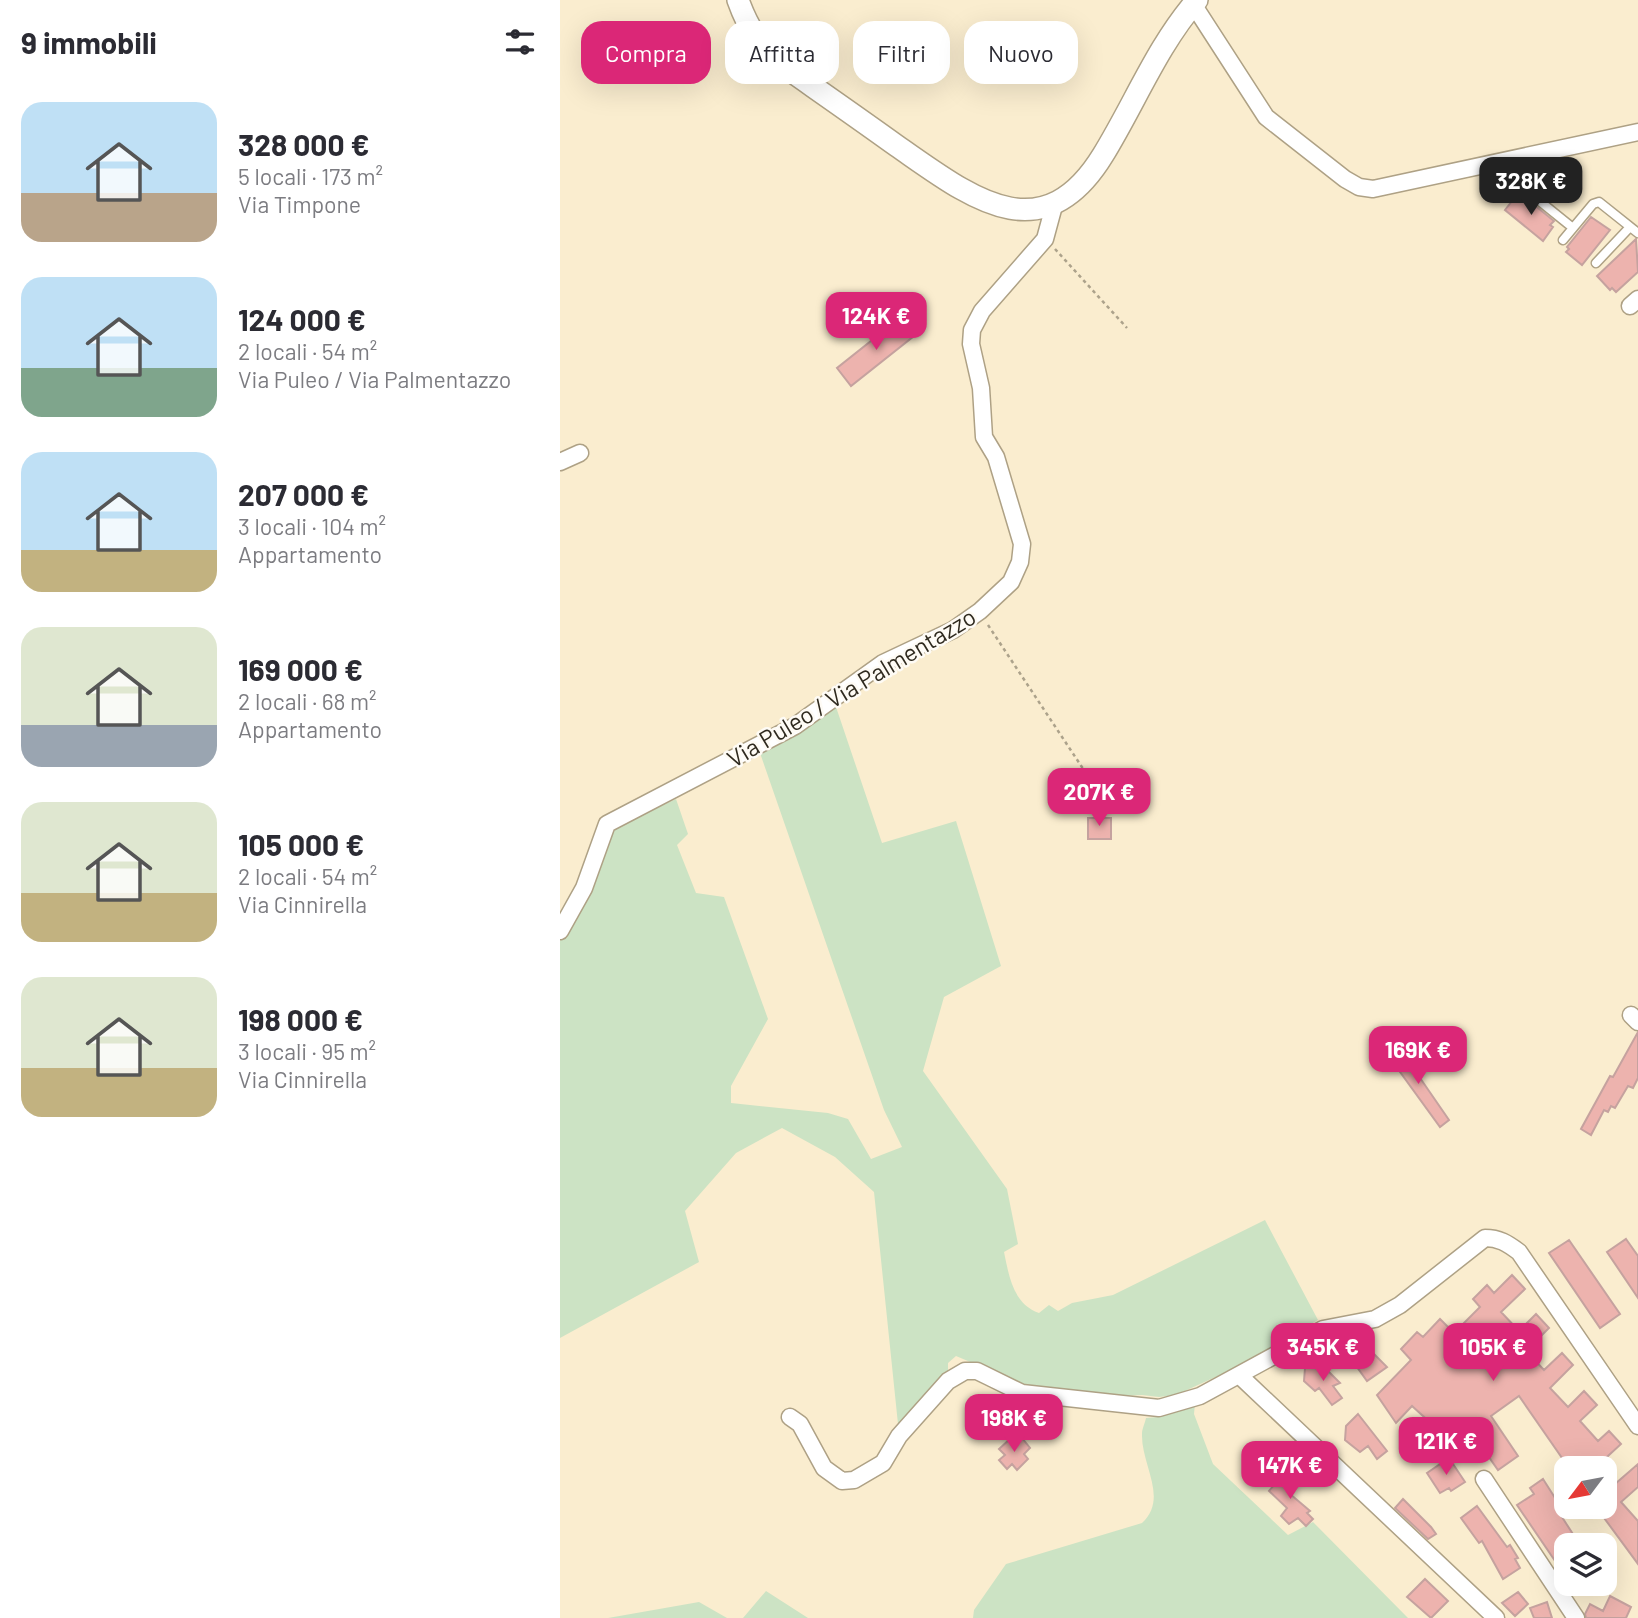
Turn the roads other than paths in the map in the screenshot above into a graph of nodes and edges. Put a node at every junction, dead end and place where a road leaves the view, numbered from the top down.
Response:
1 (738, 0) edge
2 (1195, 2) edge
3 (1638, 132) edge
4 (1526, 190) dead end
5 (1055, 202) junction
6 (1630, 227) junction
7 (1573, 228) junction
8 (1638, 233) edge
9 (1563, 240) dead end
10 (1596, 263) dead end
11 (580, 453) dead end
12 (560, 462) edge
13 (560, 931) edge
14 (1240, 1376) junction
15 (790, 1417) dead end
16 (1638, 1426) edge
17 (1484, 1479) dead end
18 (1496, 1618) edge
19 (1576, 1618) edge

1 - 5 street
2 - 3 street
2 - 5 street
4 - 7 lane
5 - 13 street, Via Puleo / Via Palmentazzo
6 - 7 lane
6 - 8 lane
6 - 10 lane
7 - 9 lane
11 - 12 street
14 - 15 street
14 - 16 street
14 - 18 street
17 - 19 street

